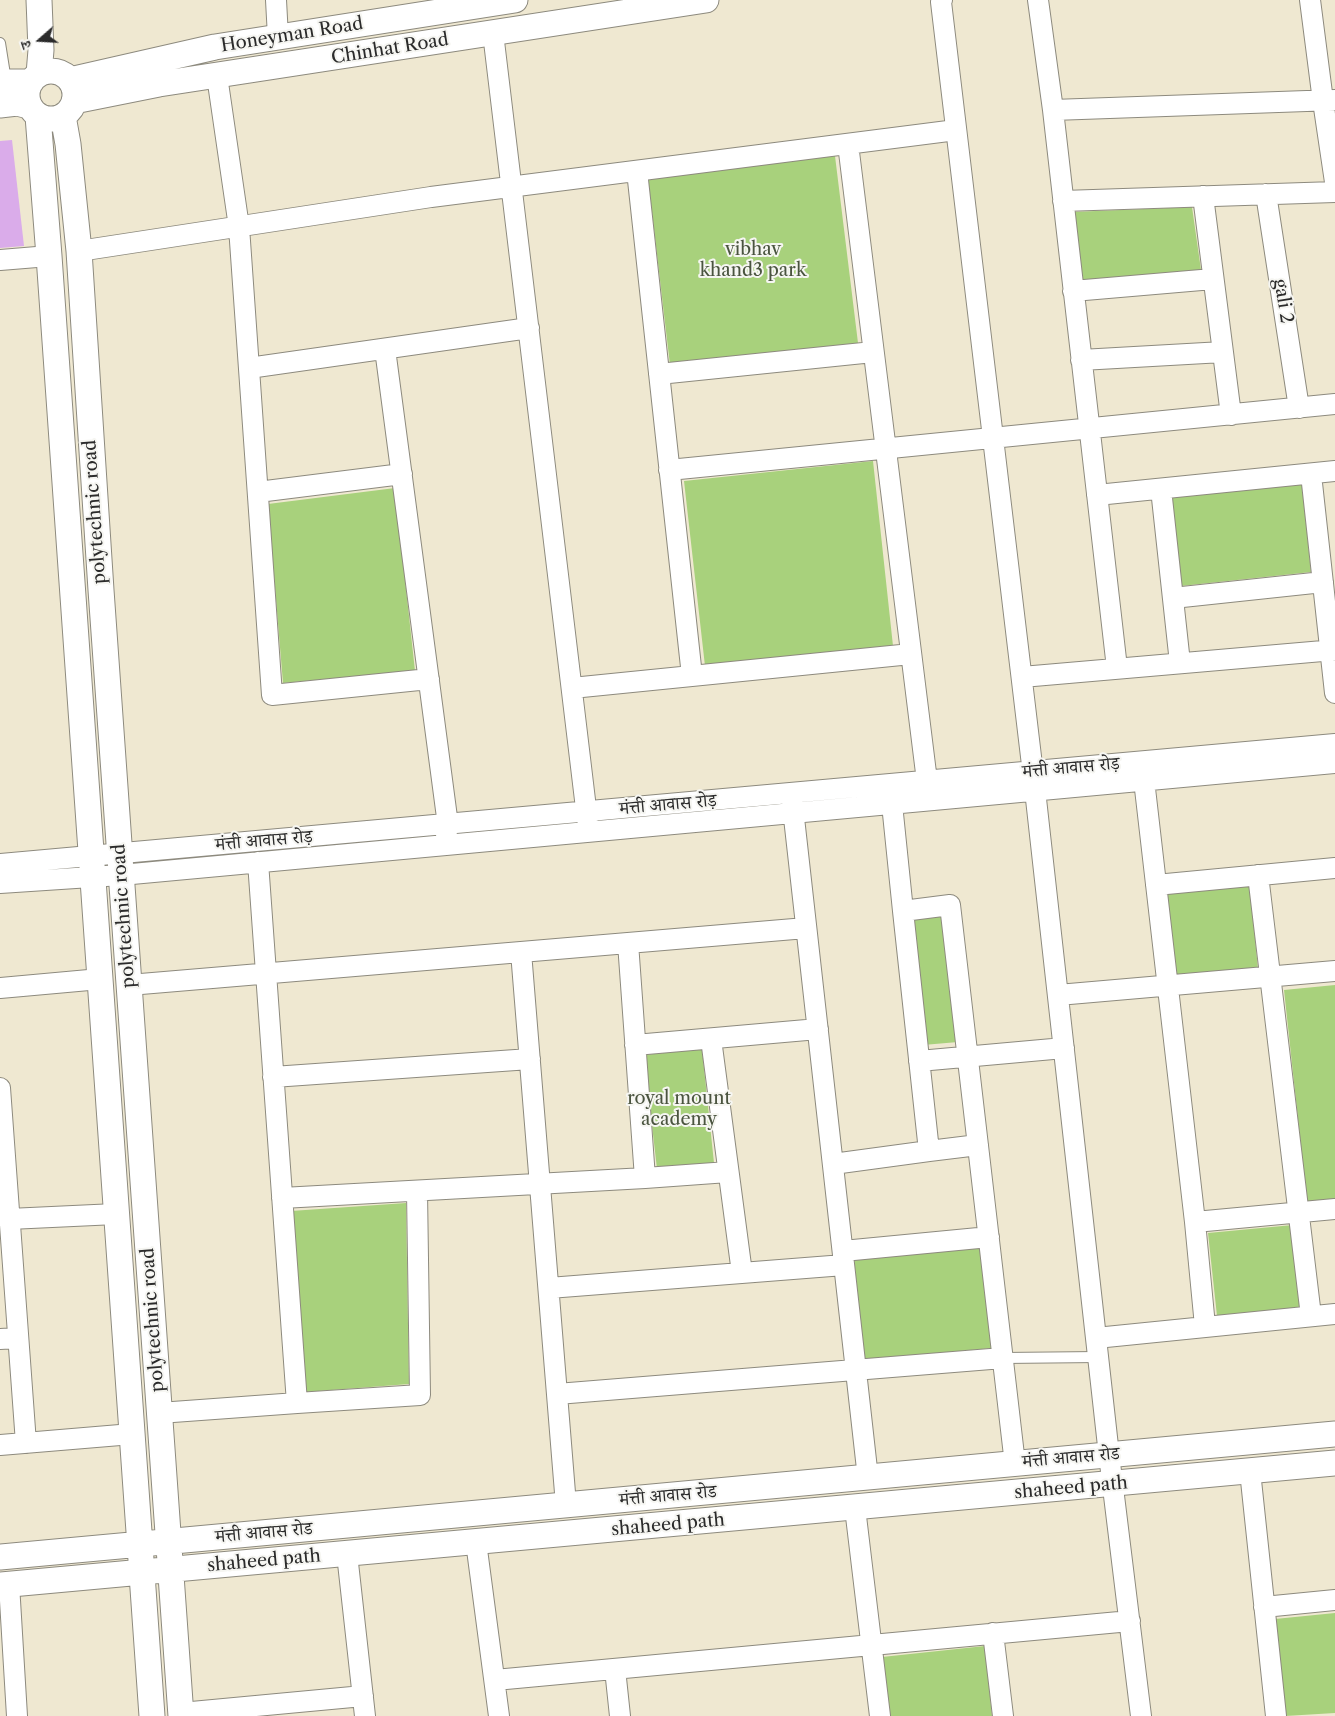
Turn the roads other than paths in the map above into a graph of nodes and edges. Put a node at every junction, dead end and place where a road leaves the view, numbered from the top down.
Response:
1 (38, 0) edge
2 (56, 0) edge
3 (276, 0) edge
4 (515, 0) edge
5 (706, 0) edge
6 (942, 0) edge
7 (1038, 0) edge
8 (1310, 0) edge
9 (493, 32) junction
10 (278, 37) junction
11 (0, 43) edge
12 (217, 76) junction
13 (55, 87) junction
14 (15, 99) edge
15 (1329, 100) edge
16 (1052, 110) junction
17 (956, 130) junction
18 (848, 144) junction
19 (637, 171) junction
20 (1335, 182) edge
21 (512, 187) junction
22 (1335, 192) edge
23 (1266, 194) junction
24 (1203, 196) junction
25 (1063, 201) junction
26 (239, 227) junction
27 (78, 252) junction
28 (50, 256) junction
29 (0, 260) edge
30 (1214, 279) junction
31 (1073, 291) junction
32 (529, 328) junction
33 (385, 349) junction
34 (874, 352) junction
35 (1223, 352) junction
36 (1081, 360) junction
37 (249, 368) junction
38 (659, 374) junction
39 (1335, 404) edge
40 (1299, 408) junction
41 (1231, 414) junction
42 (1089, 429) junction
43 (993, 438) junction
44 (886, 449) junction
45 (669, 470) junction
46 (1335, 471) edge
47 (402, 474) junction
48 (1311, 474) junction
49 (1161, 489) junction
50 (258, 492) junction
51 (1097, 495) junction
52 (1323, 582) junction
53 (1173, 598) junction
54 (1333, 650) edge
55 (911, 654) junction
56 (1180, 663) junction
57 (1117, 668) junction
58 (692, 676) junction
59 (1022, 677) junction
60 (429, 679) junction
61 (572, 688) junction
62 (1335, 693) edge
63 (1335, 744) edge
64 (1335, 763) edge
65 (1144, 780) junction
66 (927, 781) junction
67 (1034, 781) junction
68 (792, 803) junction
69 (890, 804) junction
70 (587, 822) junction
71 (448, 824) junction
72 (446, 845) junction
73 (258, 862) junction
74 (0, 864) edge
75 (120, 864) junction
76 (92, 866) junction
77 (1335, 868) edge
78 (1258, 875) junction
79 (0, 883) edge
80 (1156, 885) junction
81 (903, 911) junction
82 (806, 928) junction
83 (628, 943) junction
84 (521, 952) junction
85 (1335, 971) edge
86 (266, 973) junction
87 (1270, 976) junction
88 (100, 979) junction
89 (128, 985) junction
90 (1168, 986) junction
91 (0, 988) edge
92 (1058, 995) junction
93 (818, 1029) junction
94 (711, 1038) junction
95 (635, 1045) junction
96 (1064, 1048) junction
97 (968, 1056) junction
98 (530, 1059) junction
99 (919, 1061) junction
100 (273, 1077) junction
101 (0, 1088) edge
102 (0, 1097) edge
103 (978, 1146) junction
104 (928, 1151) junction
105 (833, 1164) junction
106 (728, 1172) junction
107 (645, 1178) junction
108 (540, 1184) junction
109 (417, 1191) junction
110 (282, 1198) junction
111 (1335, 1210) edge
112 (1299, 1213) junction
113 (116, 1214) junction
114 (5, 1218) edge
115 (1195, 1222) junction
116 (989, 1237) junction
117 (843, 1258) junction
118 (742, 1273) junction
119 (549, 1288) junction
120 (1335, 1314) edge
121 (1311, 1316) junction
122 (1205, 1326) junction
123 (9, 1339) edge
124 (1097, 1348) junction
125 (1003, 1358) junction
126 (856, 1370) junction
127 (557, 1394) junction
128 (297, 1403) junction
129 (159, 1413) junction
130 (132, 1434) junction
131 (1335, 1434) edge
132 (26, 1443) junction
133 (0, 1445) edge
134 (1110, 1455) junction
135 (1335, 1463) edge
136 (1015, 1464) junction
137 (1250, 1471) junction
138 (868, 1478) junction
139 (1113, 1484) junction
140 (566, 1505) junction
141 (855, 1508) junction
142 (169, 1541) junction
143 (476, 1542) junction
144 (140, 1544) junction
145 (347, 1554) junction
146 (0, 1557) edge
147 (171, 1570) junction
148 (142, 1573) junction
149 (5, 1585) edge
150 (1335, 1600) edge
151 (1264, 1607) junction
152 (1130, 1621) junction
153 (993, 1632) junction
154 (871, 1644) junction
155 (614, 1669) junction
156 (495, 1680) junction
157 (364, 1706) edge
158 (181, 1715) edge
159 (17, 1716) edge
160 (152, 1716) edge
161 (499, 1716) edge
162 (620, 1716) edge
163 (880, 1716) edge
164 (1003, 1716) edge
165 (1141, 1716) edge
166 (1276, 1716) edge

1 - 13 street
2 - 13 street
3 - 10 street
4 - 10 street, Honeyman Road
5 - 9 street, Chinhat Road
6 - 17 street
7 - 16 street
8 - 15 street
9 - 12 street, Chinhat Road
9 - 21 street
10 - 13 street, Honeyman Road
11 - 14 lane
12 - 13 street, Chinhat Road
12 - 26 street
13 - 14 street
13 - 14 street
13 - 27 street, polytechnic road
14 - 28 street
15 - 16 street
15 - 20 street
16 - 25 street
17 - 18 street
17 - 43 street
18 - 19 street
18 - 34 street
19 - 21 street
19 - 38 street
21 - 26 street
21 - 32 street
22 - 23 street
23 - 24 street
23 - 40 street, gali 2
24 - 25 street
24 - 30 street
25 - 31 street
26 - 27 street
26 - 37 street
27 - 75 street, polytechnic road
28 - 29 street
28 - 76 street
30 - 31 street
30 - 35 street
31 - 36 street
32 - 33 street
32 - 61 street
33 - 37 street
33 - 47 street
34 - 38 street
34 - 44 street
35 - 36 street
35 - 41 street
36 - 42 street
37 - 50 street
38 - 45 street
39 - 40 street
40 - 41 street
41 - 42 street
42 - 43 street
42 - 51 street
43 - 44 street
43 - 59 street
44 - 45 street
44 - 55 street
45 - 58 street
46 - 48 street
47 - 50 street
47 - 60 street
48 - 49 street
48 - 52 street
49 - 51 street
49 - 53 street
50 - 60 street
51 - 57 street
52 - 53 street
52 - 54 street
53 - 56 street
54 - 56 street
54 - 62 street
55 - 58 street
55 - 66 street
56 - 57 street
57 - 59 street
58 - 61 street
59 - 67 street
60 - 71 street
61 - 70 street
63 - 67 street, मंत्ती आवास रोड़
64 - 65 street
65 - 67 street
65 - 80 street
66 - 67 street, मंत्ती आवास रोड़
66 - 68 street, मंत्ती आवास रोड़
67 - 69 street
67 - 92 street
68 - 69 street
68 - 70 street, मंत्ती आवास रोड़
68 - 82 street
69 - 81 street
70 - 71 street, मंत्ती आवास रोड़
70 - 72 street
71 - 72 street
71 - 75 street, मंत्ती आवास रोड़
72 - 73 street
73 - 75 street
73 - 86 street
74 - 76 street, मंत्ती आवास रोड़
75 - 76 street, मंत्ती आवास रोड़
75 - 89 street, polytechnic road
76 - 79 street
76 - 88 street
77 - 78 street
78 - 80 street
78 - 87 street
80 - 90 street
81 - 97 street
81 - 99 street
82 - 83 street
82 - 93 street
83 - 84 street
83 - 95 street
84 - 86 street
84 - 98 street
85 - 87 street
86 - 89 street
86 - 100 street
87 - 90 street
87 - 112 street
88 - 91 street
88 - 113 street
89 - 129 street, polytechnic road
90 - 92 street
90 - 115 street
92 - 96 street
93 - 94 street
93 - 105 street
94 - 95 street
94 - 106 street
95 - 107 street
96 - 97 street
96 - 124 street
97 - 99 street
97 - 103 street
98 - 100 street
98 - 108 street
99 - 104 street
100 - 110 street
101 - 102 street
102 - 114 street
103 - 104 street
103 - 116 street
104 - 105 street
105 - 117 street
106 - 107 street
106 - 118 street
107 - 108 street
108 - 109 street
108 - 119 street
109 - 110 street
109 - 128 street
110 - 128 street
111 - 112 street
112 - 115 street
112 - 121 street
113 - 114 street
113 - 130 street
114 - 123 street
115 - 122 street
116 - 117 street
116 - 125 street
117 - 118 street
117 - 126 street
118 - 119 street
119 - 127 street
120 - 121 street
121 - 122 street
122 - 124 street
123 - 132 street
124 - 125 lane
124 - 134 street
125 - 126 street
125 - 136 street
126 - 127 street
126 - 138 street
127 - 140 street
128 - 129 street
129 - 142 street, polytechnic road
130 - 132 street
130 - 144 street
131 - 134 street, मंत्ती आवास रोड
132 - 133 street
134 - 136 street, मंत्ती आवास रोड
134 - 139 street
135 - 137 street, shaheed path
136 - 138 street, मंत्ती आवास रोड
137 - 139 street, shaheed path
137 - 151 street
138 - 140 street, मंत्ती आवास रोड
139 - 141 street, shaheed path
139 - 152 street
140 - 142 street, मंत्ती आवास रोड
141 - 143 street, shaheed path
141 - 154 street
142 - 144 street, मंत्ती आवास रोड
142 - 147 street, polytechnic road
143 - 145 street, shaheed path
143 - 156 street
144 - 146 street, मंत्ती आवास रोड
144 - 148 street
145 - 147 street, shaheed path
145 - 157 street
147 - 148 street, shaheed path
147 - 158 street, polytechnic road
148 - 149 street, shaheed path
148 - 160 street
149 - 159 street
150 - 151 street
151 - 166 street
152 - 153 street
152 - 165 street
153 - 154 street
153 - 164 street
154 - 155 street
154 - 163 street
155 - 156 street
155 - 162 street
156 - 161 street
157 - 158 street

